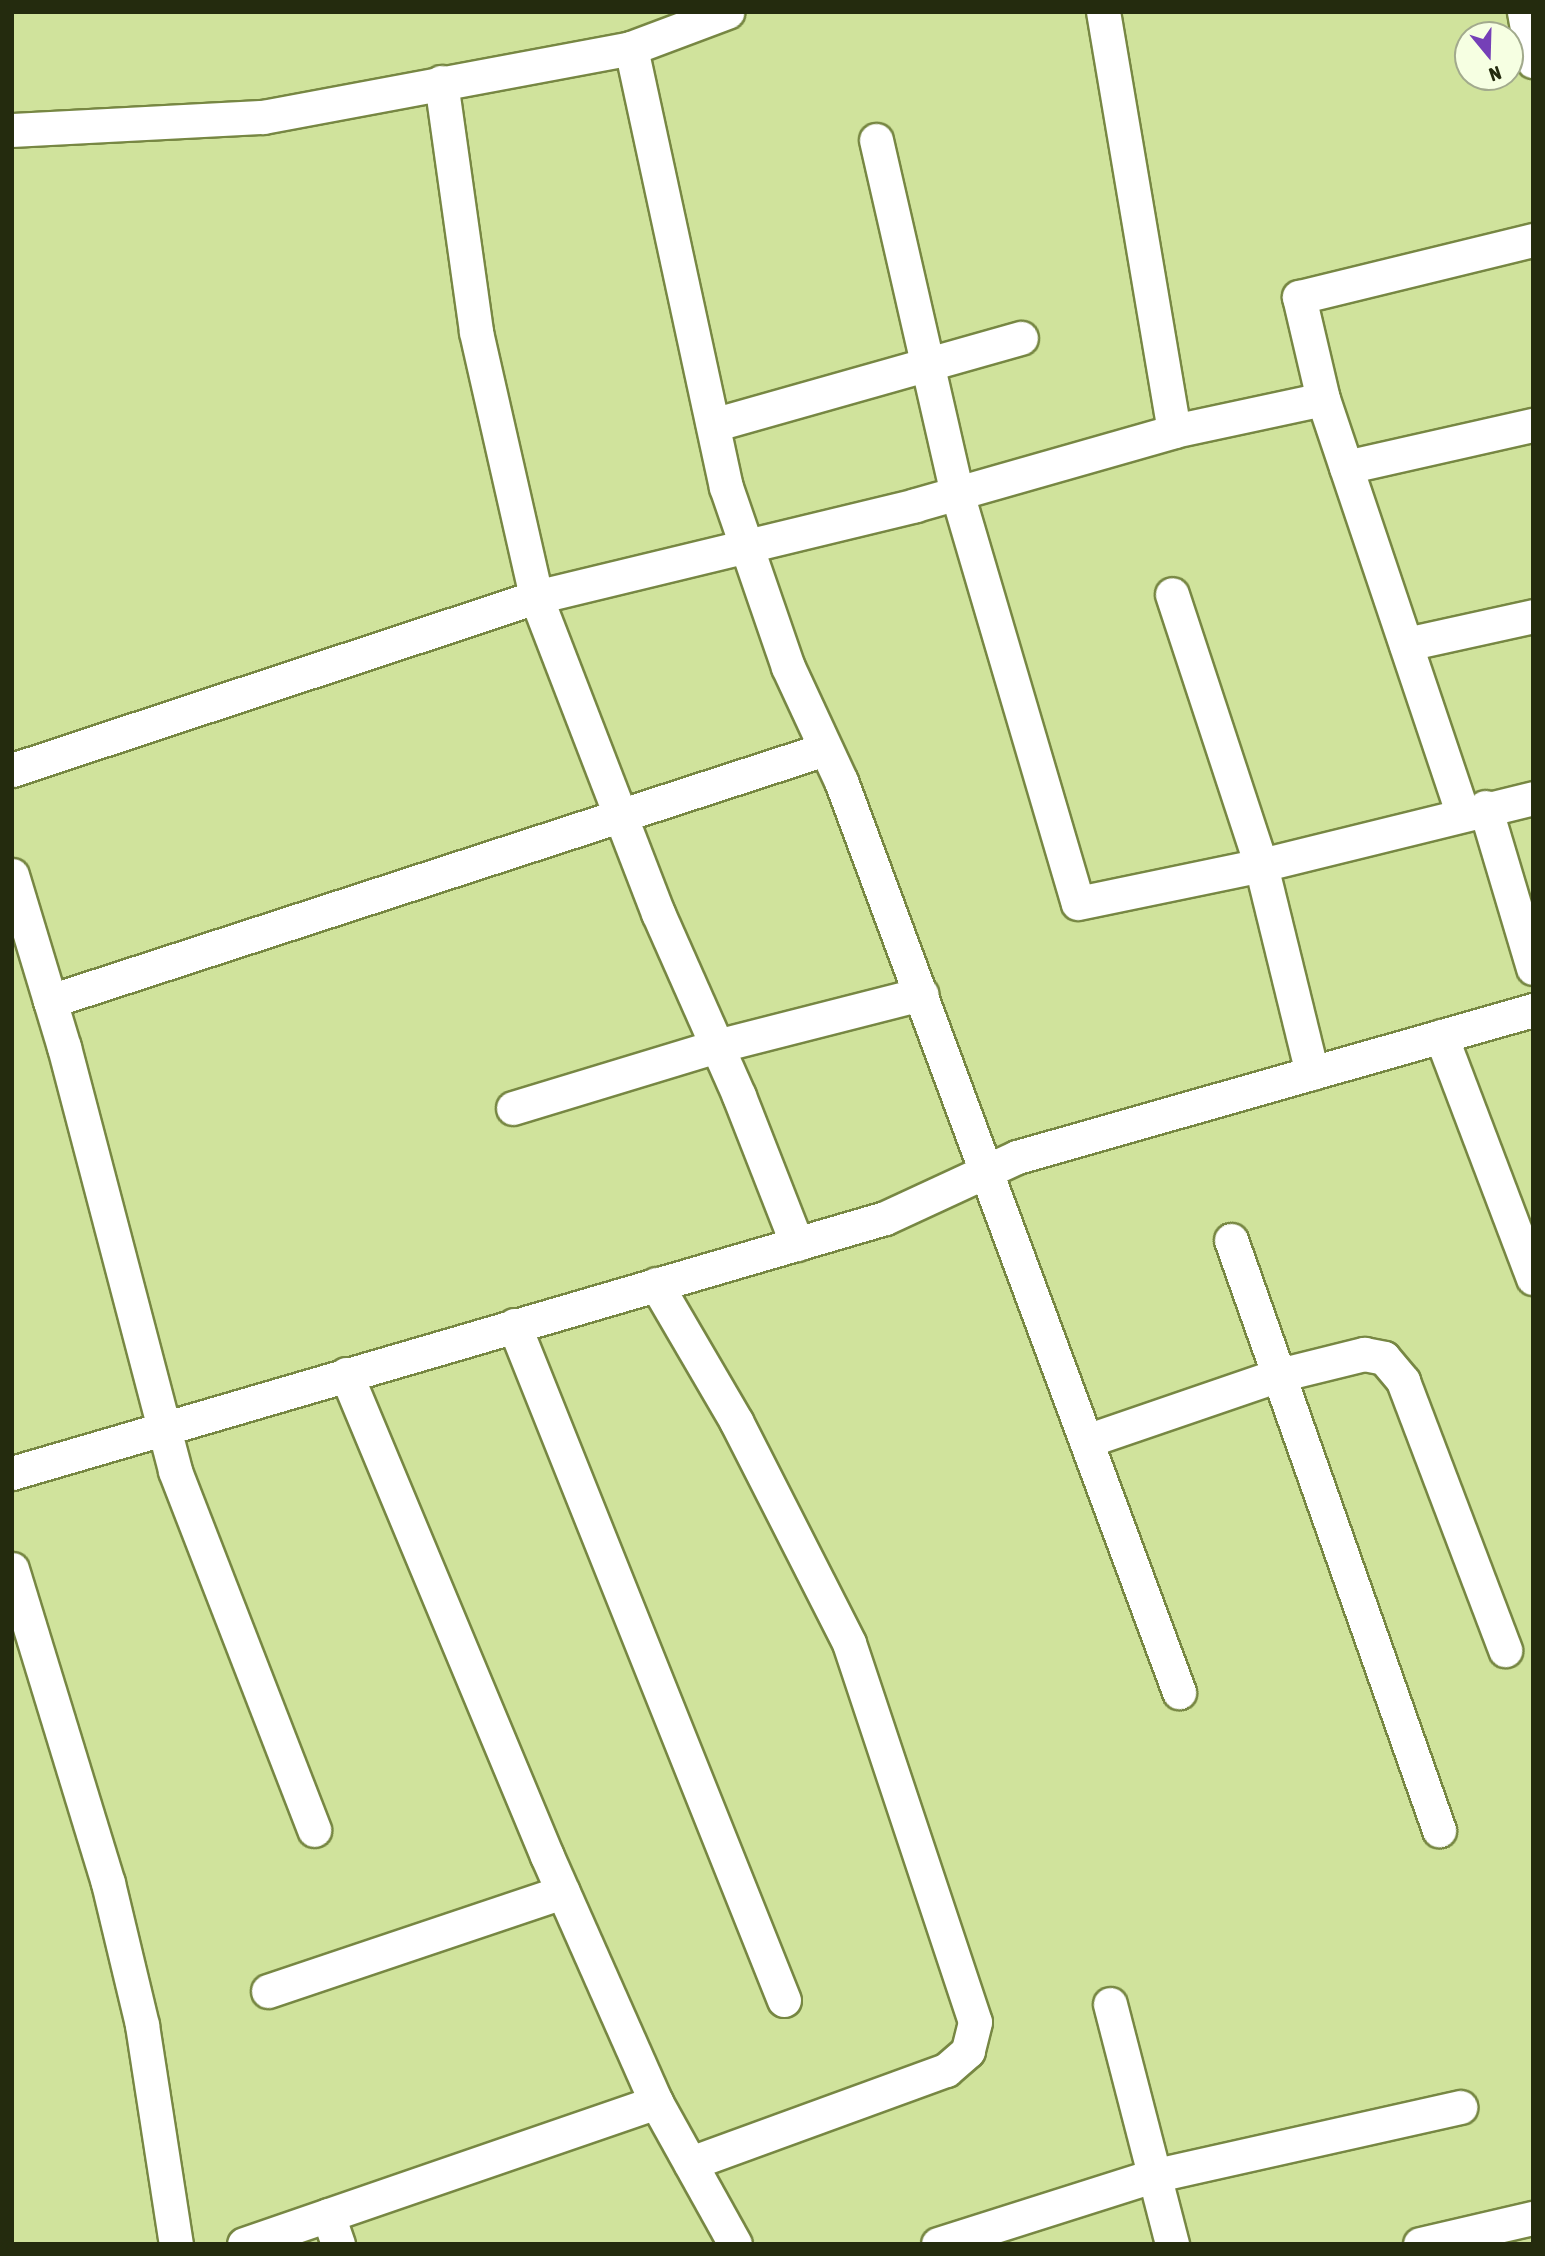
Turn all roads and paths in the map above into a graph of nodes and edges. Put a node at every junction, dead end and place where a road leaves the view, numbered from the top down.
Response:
1 (727, 12) edge
2 (1103, 12) edge
3 (1524, 12) edge
4 (631, 48) junction
5 (1533, 61) edge
6 (441, 82) junction
7 (12, 130) edge
8 (876, 140) dead end
9 (1533, 240) edge
10 (1021, 338) dead end
11 (928, 367) junction
12 (1323, 399) junction
13 (713, 425) junction
14 (1533, 425) edge
15 (1174, 431) junction
16 (1346, 467) junction
17 (957, 493) junction
18 (746, 544) junction
19 (1172, 594) dead end
20 (536, 597) junction
21 (1533, 616) edge
22 (1406, 644) junction
23 (825, 749) junction
24 (12, 770) edge
25 (1533, 798) edge
26 (1474, 810) junction
27 (620, 815) junction
28 (1261, 865) junction
29 (12, 875) edge
30 (1533, 968) edge
31 (921, 994) junction
32 (50, 1001) junction
33 (1533, 1010) edge
34 (1441, 1036) junction
35 (717, 1046) junction
36 (1312, 1073) junction
37 (513, 1108) dead end
38 (986, 1171) junction
39 (1231, 1240) dead end
40 (797, 1244) junction
41 (1533, 1278) edge
42 (656, 1284) junction
43 (514, 1325) junction
44 (346, 1374) junction
45 (1279, 1375) junction
46 (165, 1431) junction
47 (1087, 1441) junction
48 (12, 1473) edge
49 (12, 1569) edge
50 (1505, 1650) dead end
51 (1180, 1692) dead end
52 (314, 1830) dead end
53 (1439, 1830) dead end
54 (563, 1892) junction
55 (268, 1991) dead end
56 (784, 2000) dead end
57 (1110, 2004) dead end
58 (656, 2102) junction
59 (1460, 2107) dead end
60 (690, 2163) junction
61 (1152, 2176) junction
62 (1533, 2218) edge
63 (333, 2229) edge
64 (176, 2244) edge
65 (244, 2244) edge
66 (735, 2244) edge
67 (938, 2244) edge
68 (1172, 2244) edge
69 (1420, 2244) edge

1 - 4 street
2 - 15 street
3 - 5 street
4 - 6 street
4 - 13 street
6 - 7 street
6 - 20 street
8 - 11 street
9 - 12 street
10 - 11 street
11 - 13 street
11 - 17 street
12 - 15 street
12 - 16 street
13 - 18 street
14 - 16 street
15 - 17 street
16 - 22 street
17 - 18 street
17 - 28 street
18 - 20 street
18 - 23 street
19 - 28 street
20 - 24 street
20 - 27 street
21 - 22 street
22 - 26 street
23 - 27 street
23 - 31 street
25 - 26 street
26 - 28 street
26 - 30 street
27 - 32 street
27 - 35 street
28 - 36 street
29 - 32 street
31 - 35 street
31 - 38 street
32 - 46 street
33 - 34 street
34 - 36 street
34 - 41 street
35 - 37 street
35 - 40 street
36 - 38 street
38 - 40 street
38 - 47 street
39 - 45 street
40 - 42 street
42 - 43 street
42 - 60 street
43 - 44 street
43 - 56 street
44 - 46 street
44 - 54 street
45 - 47 street
45 - 50 street
45 - 53 street
46 - 48 street
46 - 52 street
47 - 51 street
49 - 64 street
54 - 55 street
54 - 58 street
57 - 61 street
58 - 60 street
58 - 63 street
59 - 61 street
60 - 66 street
61 - 67 street
61 - 68 street
62 - 69 street
63 - 65 street

